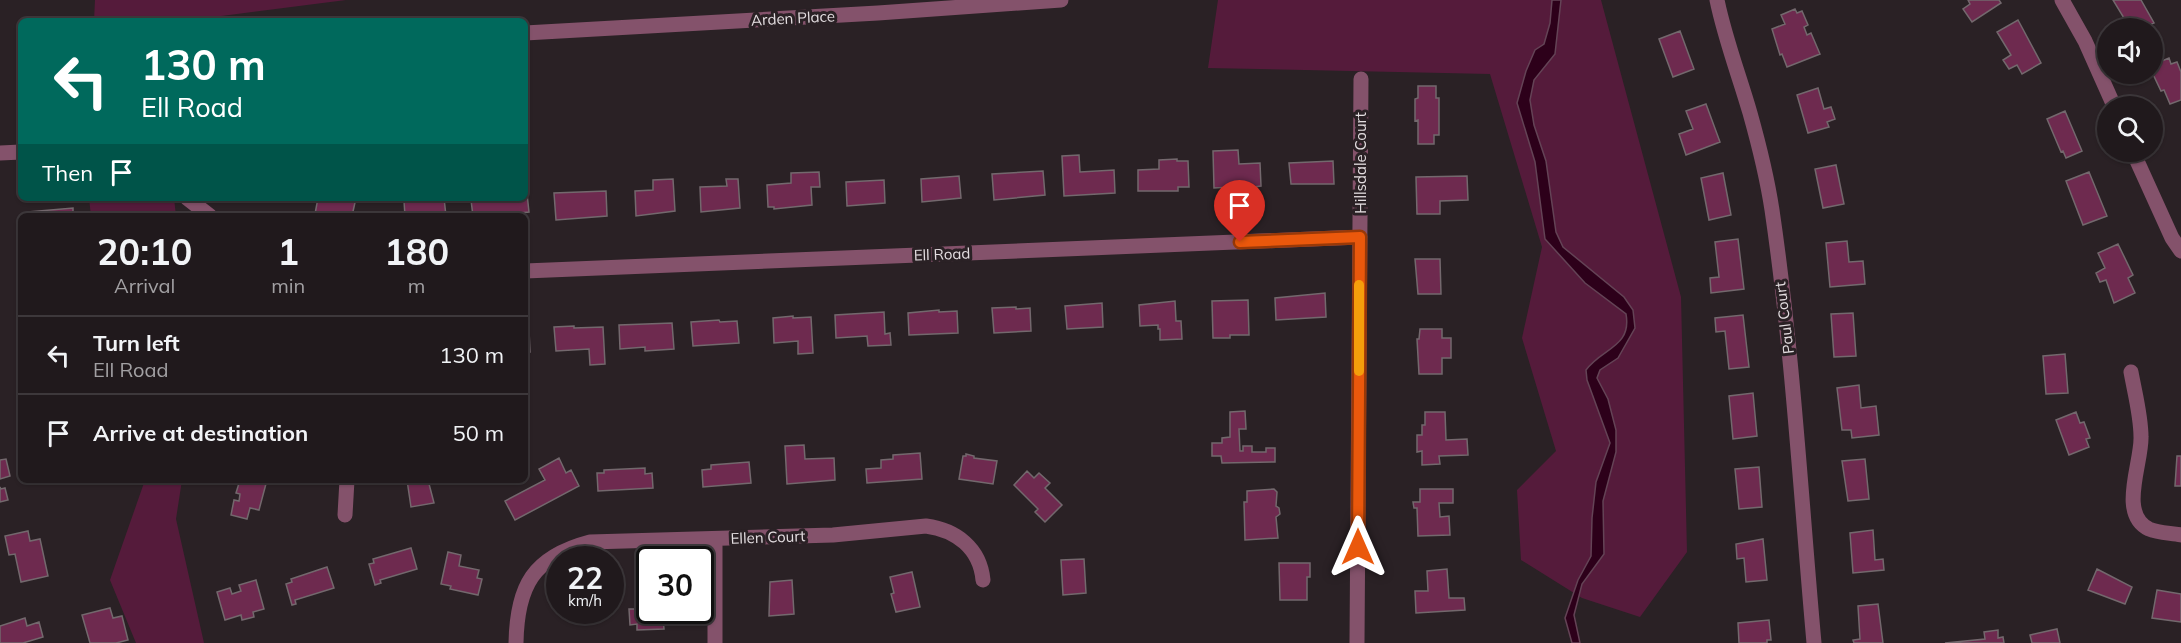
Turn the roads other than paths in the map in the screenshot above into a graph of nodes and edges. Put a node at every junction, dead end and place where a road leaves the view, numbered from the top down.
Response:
1 (1061, 0) edge
2 (1717, 0) edge
3 (2062, 0) edge
4 (528, 33) edge
5 (1360, 79) dead end
6 (2110, 96) edge
7 (18, 152) edge
8 (0, 153) edge
9 (2138, 162) edge
10 (192, 201) edge
11 (206, 213) edge
12 (1360, 237) junction
13 (2181, 251) edge
14 (528, 271) edge
15 (2131, 372) dead end
16 (347, 483) edge
17 (345, 515) dead end
18 (2181, 535) edge
19 (716, 539) junction
20 (983, 580) dead end
21 (516, 643) edge
22 (715, 643) edge
23 (1357, 643) edge
24 (1814, 643) edge

1 - 4 street, Arden Place
2 - 24 street, Paul Court
3 - 6 street
5 - 12 street, Hillsdale Court
7 - 8 street
9 - 13 street
10 - 11 street
12 - 14 street, Ell Road
12 - 23 street, Hillsdale Court
15 - 18 street
16 - 17 street
19 - 20 street, Ellen Court
19 - 21 street, Ellen Court
19 - 22 street

